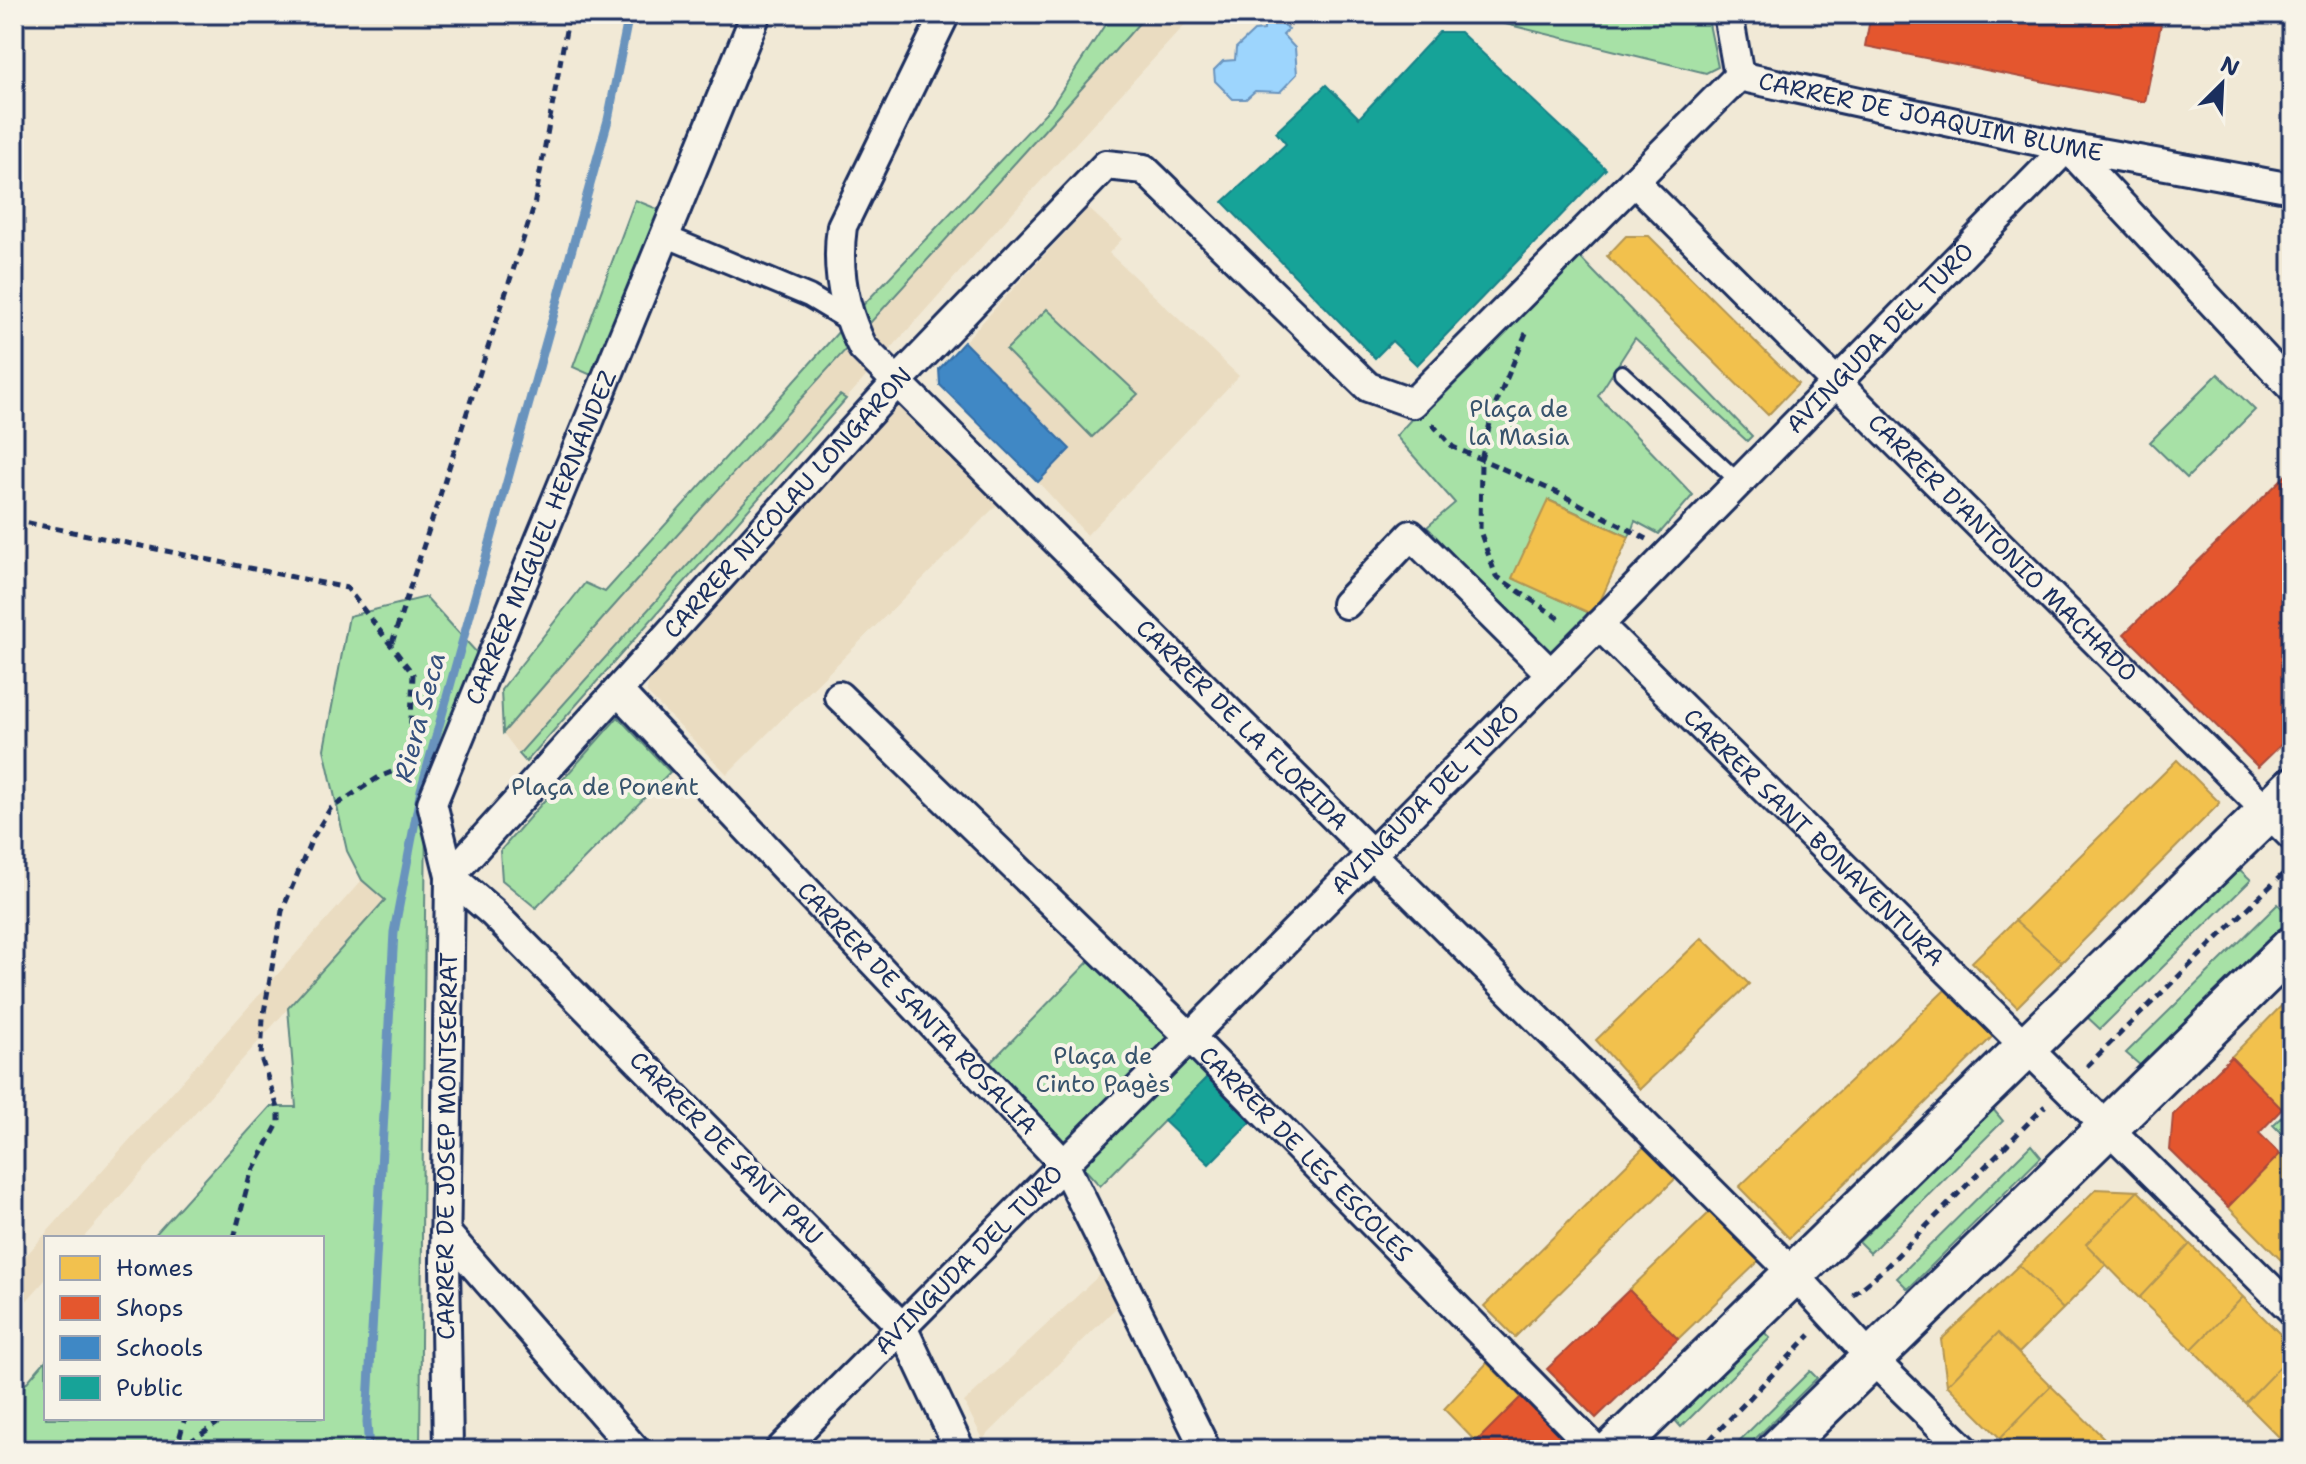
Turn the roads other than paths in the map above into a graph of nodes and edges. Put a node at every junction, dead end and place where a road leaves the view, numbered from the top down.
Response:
1 (756, 14) edge
2 (945, 14) edge
3 (1728, 14) edge
4 (1739, 76) junction
5 (2067, 147) junction
6 (1634, 181) junction
7 (2292, 188) edge
8 (665, 236) junction
9 (849, 320) junction
10 (1622, 373) dead end
11 (1837, 381) junction
12 (896, 383) junction
13 (1368, 387) joint
14 (2292, 388) edge
15 (1739, 482) junction
16 (1346, 604) dead end
17 (1593, 631) junction
18 (1550, 673) junction
19 (618, 691) junction
20 (839, 696) dead end
21 (2284, 812) edge
22 (441, 842) joint
23 (1372, 853) junction
24 (450, 876) junction
25 (2292, 947) edge
26 (1190, 1037) junction
27 (2027, 1048) junction
28 (2105, 1128) junction
29 (1064, 1164) junction
30 (445, 1232) junction
31 (1792, 1272) junction
32 (2292, 1310) edge
33 (902, 1327) junction
34 (1871, 1358) junction
35 (448, 1450) edge
36 (635, 1450) edge
37 (780, 1450) edge
38 (960, 1450) edge
39 (1206, 1450) edge
40 (1596, 1450) edge
41 (1613, 1450) edge
42 (1778, 1450) edge
43 (1965, 1450) edge

1 - 8 street, CARRER MIGUEL HERNÁNDEZ
2 - 9 street
3 - 4 street
4 - 5 street, CARRER DE JOAQUIM BLUME
4 - 6 street, CARRER DE JOAQUIM BLUME
5 - 7 street, CARRER DE JOAQUIM BLUME
5 - 11 street, AVINGUDA DEL TURÓ
5 - 14 street
6 - 11 street, CARRER D'ANTONIO MACHADO
6 - 13 street, CARRER DE JOAQUIM BLUME
8 - 9 street
8 - 22 street, CARRER MIGUEL HERNÁNDEZ
9 - 12 street, CARRER DE LA FLORIDA
10 - 15 lane
11 - 15 street, AVINGUDA DEL TURÓ
11 - 21 street, CARRER D'ANTONIO MACHADO
12 - 13 street, CARRER NICOLAU LONGARON
12 - 19 street, CARRER NICOLAU LONGARON
12 - 23 street, CARRER DE LA FLORIDA
15 - 17 street, AVINGUDA DEL TURÓ
16 - 18 street
17 - 18 street, AVINGUDA DEL TURÓ
17 - 27 street, CARRER SANT BONAVENTURA
18 - 23 street, AVINGUDA DEL TURÓ
19 - 24 street, CARRER NICOLAU LONGARON
19 - 29 street, CARRER DE SANTA ROSALIA
20 - 26 street, CARRER DE LES ESCOLES
21 - 27 main road
22 - 24 street, CARRER DE JOSEP MONTSERRAT
23 - 26 street, AVINGUDA DEL TURÓ
23 - 31 street, CARRER DE LA FLORIDA
24 - 30 street, CARRER DE JOSEP MONTSERRAT
24 - 33 street, CARRER DE SANT PAU
25 - 28 main road
26 - 29 street, AVINGUDA DEL TURÓ
26 - 40 street, CARRER DE LES ESCOLES
27 - 28 street, CARRER SANT BONAVENTURA
27 - 31 main road
28 - 32 street, CARRER SANT BONAVENTURA
28 - 34 main road
29 - 33 street, AVINGUDA DEL TURÓ
29 - 39 street, CARRER DE SANTA ROSALIA
30 - 35 street, CARRER DE JOSEP MONTSERRAT
30 - 36 street
31 - 34 street, CARRER DE LA FLORIDA
31 - 41 main road
33 - 37 street, AVINGUDA DEL TURÓ
33 - 38 street, CARRER DE SANT PAU
34 - 42 main road
34 - 43 street, CARRER DE LA FLORIDA

